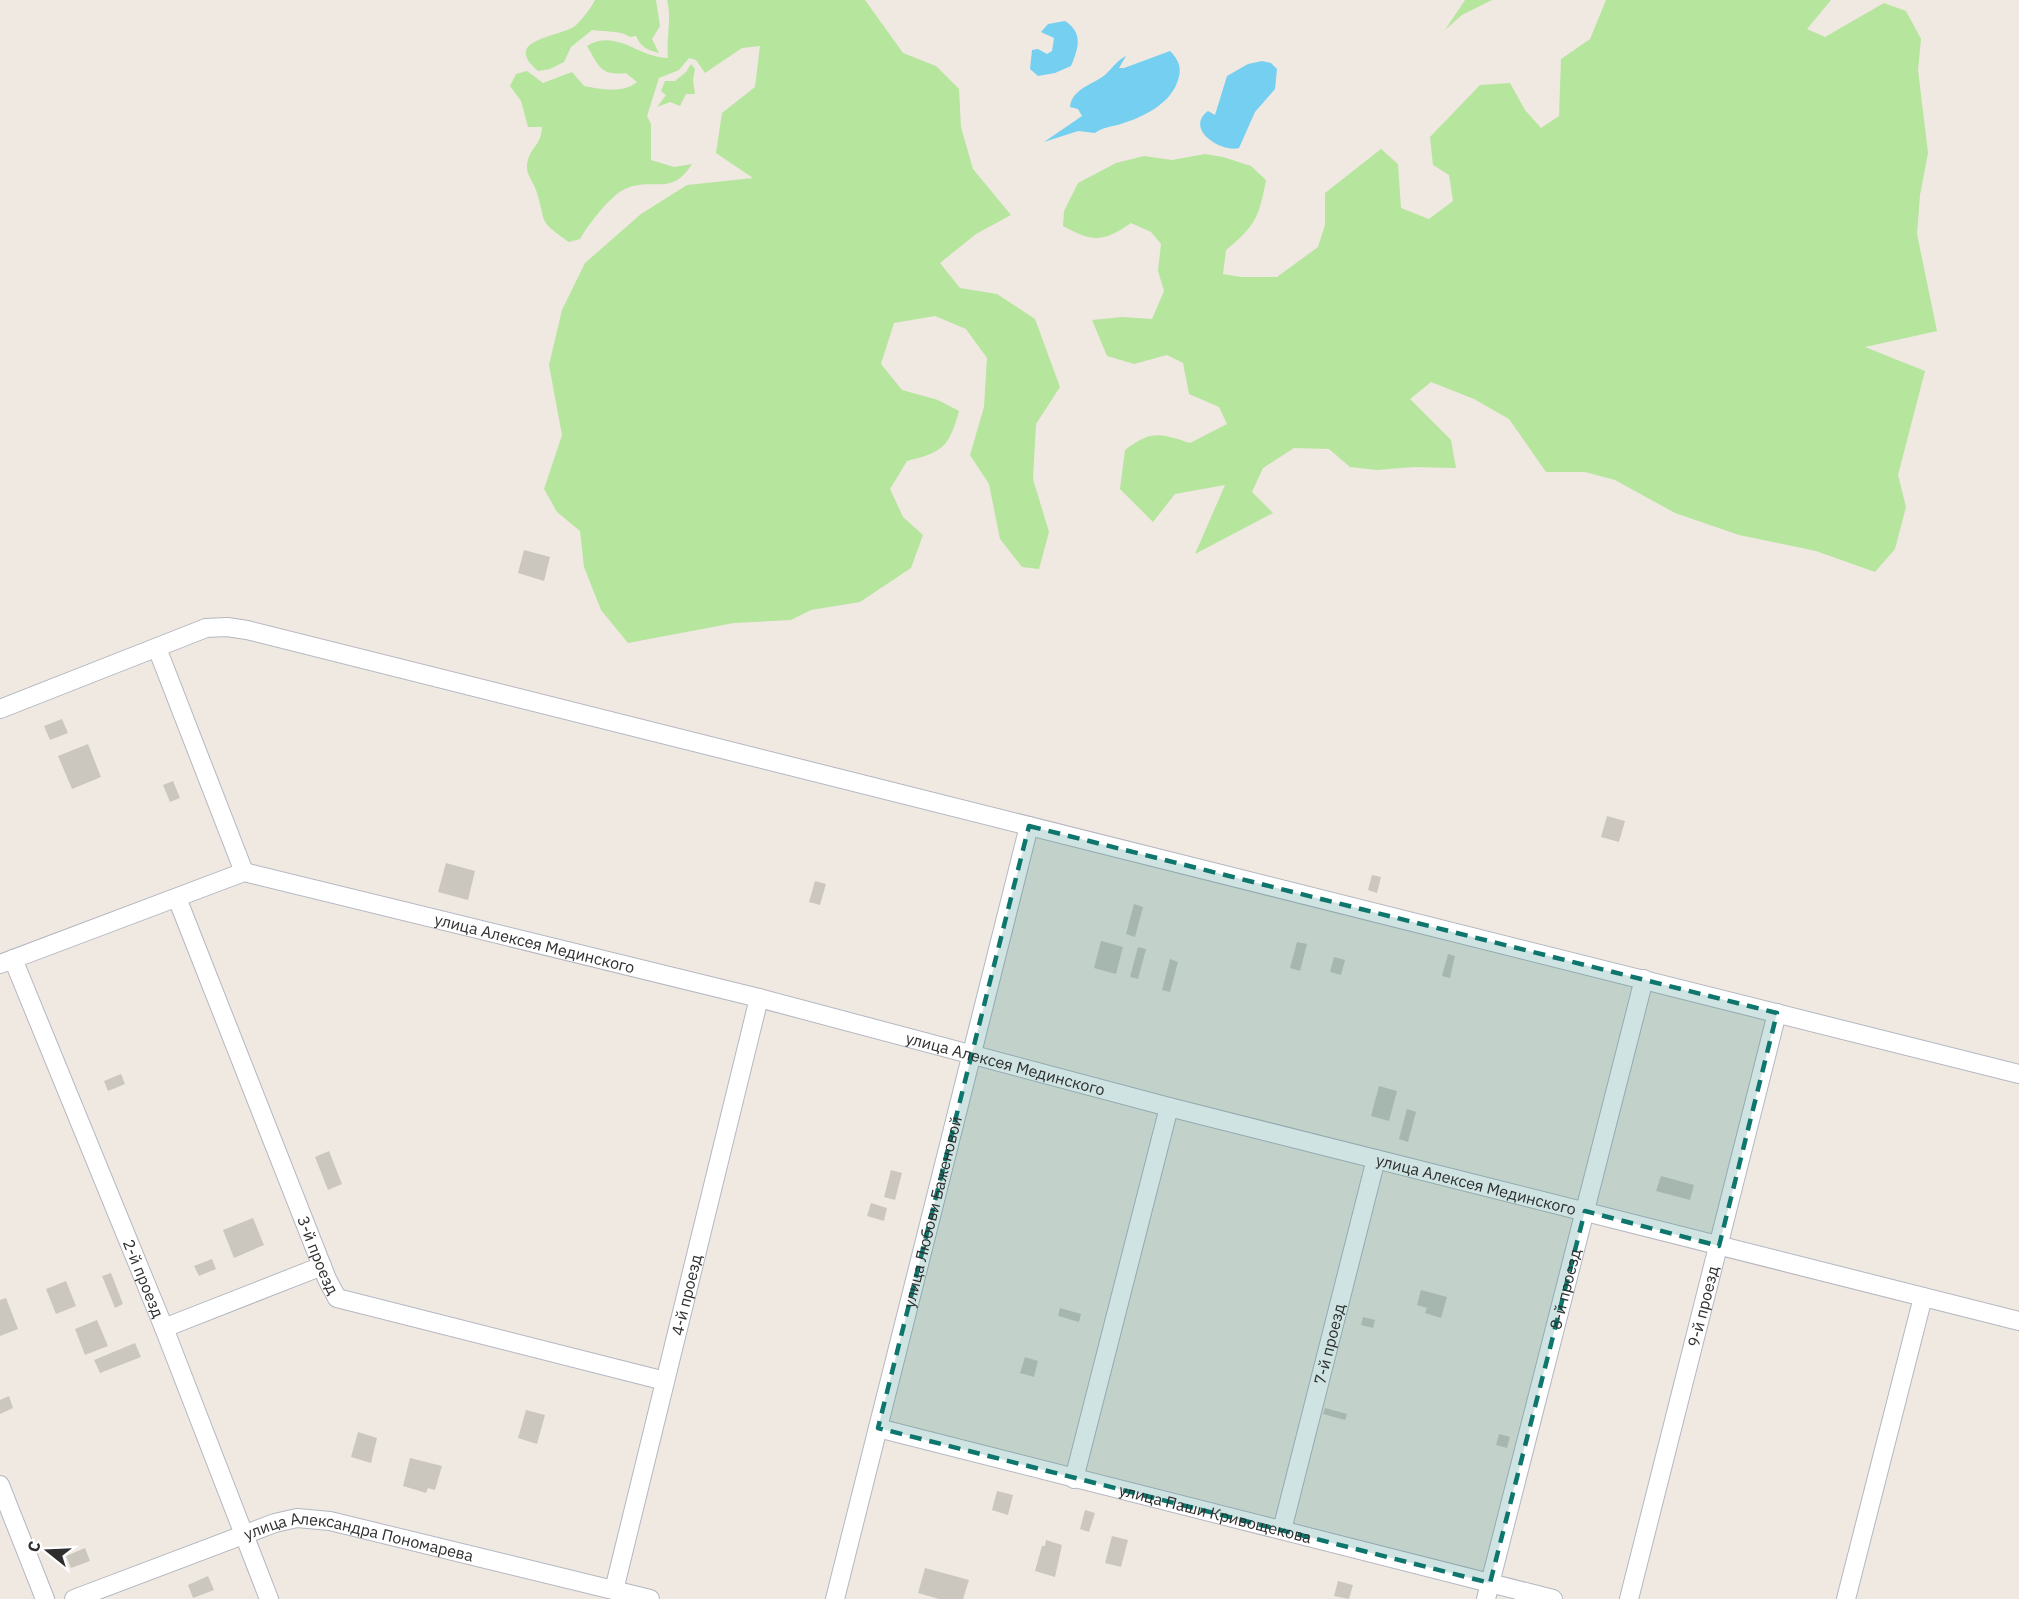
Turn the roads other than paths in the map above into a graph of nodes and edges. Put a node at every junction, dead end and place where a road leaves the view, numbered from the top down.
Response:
1 (157, 648) junction
2 (0, 710) edge
3 (1029, 826) junction
4 (244, 872) junction
5 (177, 897) junction
6 (7, 962) edge
7 (1644, 980) junction
8 (759, 998) junction
9 (1777, 1013) junction
10 (970, 1056) junction
11 (2019, 1074) edge
12 (1169, 1107) junction
13 (1376, 1159) junction
14 (1585, 1211) junction
15 (1719, 1246) junction
16 (322, 1266) junction
17 (1923, 1297) junction
18 (2019, 1321) edge
19 (164, 1328) junction
20 (665, 1381) junction
21 (878, 1428) junction
22 (1074, 1479) junction
23 (0, 1485) edge
24 (1282, 1530) junction
25 (244, 1535) junction
26 (614, 1590) junction
27 (1488, 1591) edge
28 (45, 1599) edge
29 (74, 1599) edge
30 (269, 1599) edge
31 (650, 1599) edge
32 (835, 1599) edge
33 (1553, 1599) edge
34 (1629, 1599) edge
35 (1846, 1599) edge

1 - 2 street
1 - 3 street
1 - 4 street
3 - 7 street
3 - 10 street, улица Любови Баженовой
4 - 5 street
4 - 8 street, улица Алексея Мединского
5 - 6 street
5 - 16 street, 3-й проезд
6 - 19 street, 2-й проезд
7 - 9 street
7 - 14 street, 8-й проезд
8 - 10 street, улица Алексея Мединского
8 - 20 street, 4-й проезд
9 - 11 street
9 - 15 street, 9-й проезд
10 - 12 street, улица Алексея Мединского
10 - 21 street, улица Любови Баженовой
12 - 13 street, улица Алексея Мединского
12 - 22 street
13 - 14 street, улица Алексея Мединского
13 - 24 street, 7-й проезд
14 - 15 street, улица Алексея Мединского
14 - 27 street, 8-й проезд
15 - 17 street, улица Алексея Мединского
15 - 34 street, 9-й проезд
16 - 19 street
16 - 20 street, 3-й проезд
17 - 18 street, улица Алексея Мединского
17 - 35 street
19 - 25 street, 2-й проезд
20 - 26 street, 4-й проезд
21 - 22 street, улица Паши Кривощекова
21 - 32 street, улица Любови Баженовой
22 - 24 street, улица Паши Кривощекова
23 - 28 street
24 - 27 street, улица Паши Кривощекова
25 - 26 street, улица Александра Пономарева
25 - 29 street, улица Александра Пономарева
25 - 30 street, 2-й проезд
26 - 31 street, улица Александра Пономарева
27 - 33 street, улица Паши Кривощекова

